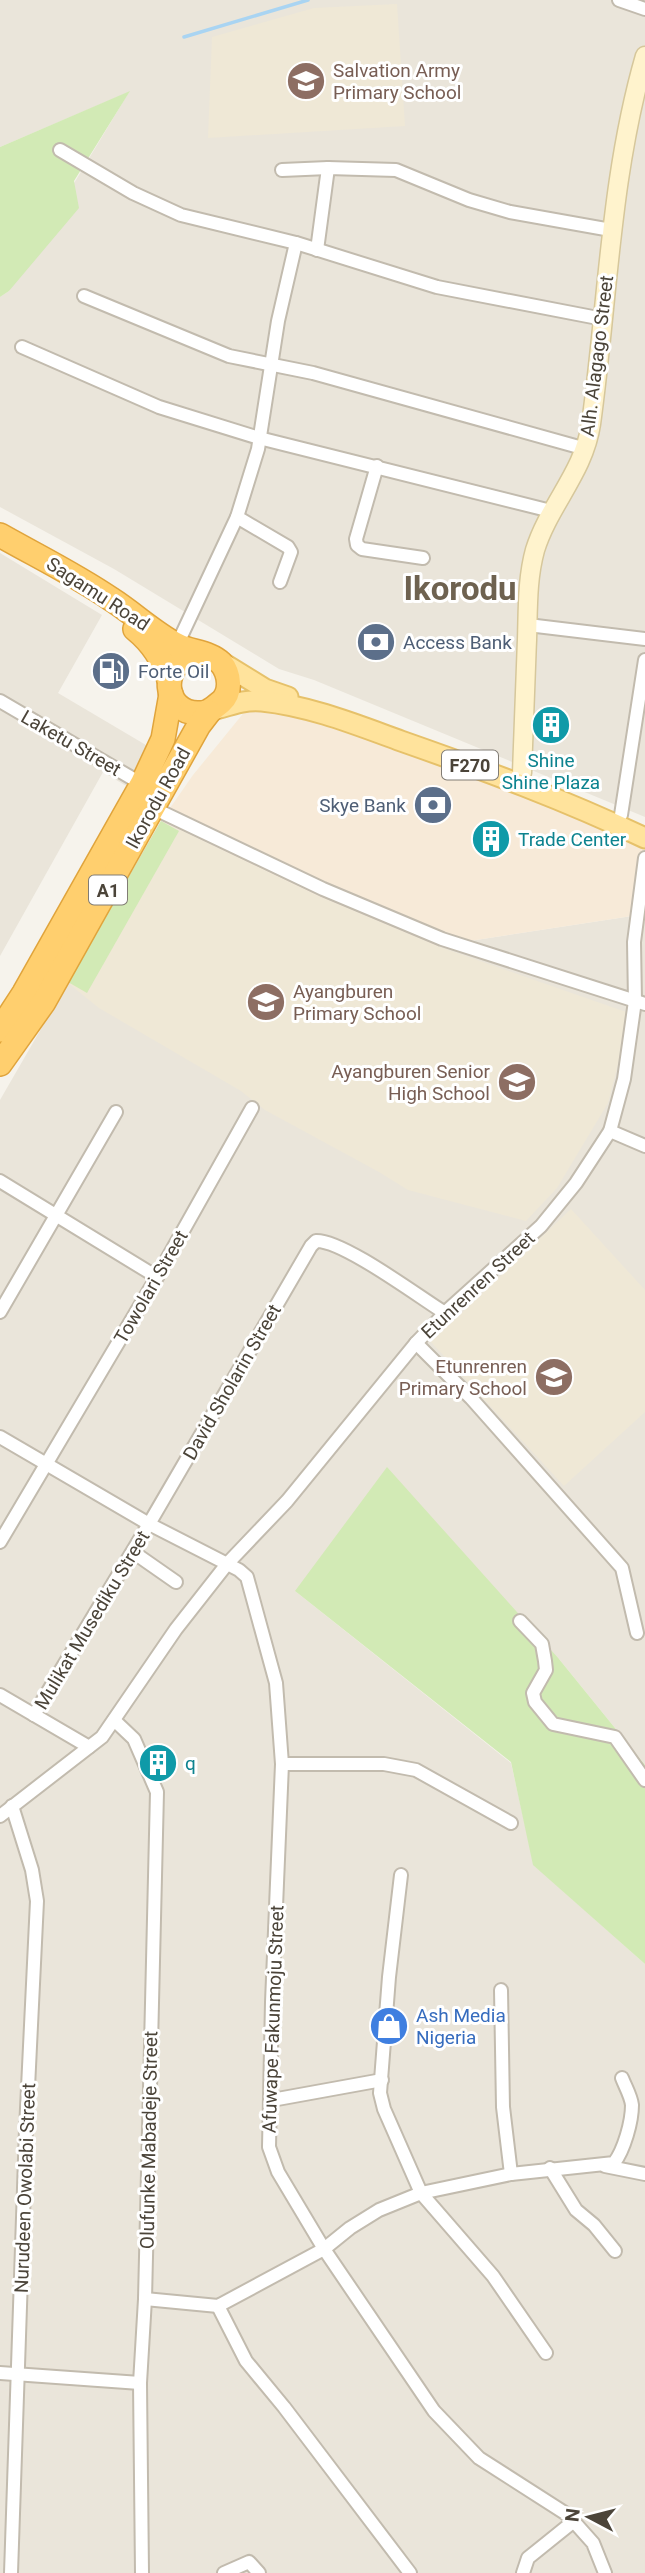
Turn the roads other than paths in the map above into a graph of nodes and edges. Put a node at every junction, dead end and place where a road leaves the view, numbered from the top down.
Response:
1 (619, 0) edge
2 (645, 9) edge
3 (645, 56) edge
4 (639, 99) edge
5 (60, 150) dead end
6 (328, 168) junction
7 (282, 170) dead end
8 (611, 230) junction
9 (296, 243) junction
10 (317, 250) junction
11 (84, 296) dead end
12 (604, 319) junction
13 (23, 347) dead end
14 (271, 366) junction
15 (260, 438) junction
16 (586, 449) junction
17 (377, 466) junction
18 (551, 511) junction
19 (237, 517) junction
20 (0, 535) edge
21 (0, 548) edge
22 (423, 558) dead end
23 (281, 582) dead end
24 (527, 625) junction
25 (645, 639) edge
26 (197, 653) junction
27 (645, 660) edge
28 (170, 687) junction
29 (0, 701) edge
30 (290, 702) junction
31 (209, 712) junction
32 (522, 773) junction
33 (142, 784) junction
34 (153, 807) junction
35 (621, 815) junction
36 (645, 826) edge
37 (645, 838) edge
38 (645, 858) edge
39 (640, 1003) edge
40 (0, 1030) edge
41 (0, 1065) edge
42 (252, 1108) dead end
43 (116, 1112) dead end
44 (610, 1131) junction
45 (645, 1146) edge
46 (0, 1181) edge
47 (57, 1217) junction
48 (158, 1277) junction
49 (0, 1312) edge
50 (445, 1314) junction
51 (416, 1343) junction
52 (0, 1437) edge
53 (46, 1463) junction
54 (149, 1524) junction
55 (0, 1542) edge
56 (133, 1552) junction
57 (227, 1564) junction
58 (176, 1582) dead end
59 (520, 1621) dead end
60 (637, 1633) dead end
61 (0, 1695) edge
62 (34, 1716) junction
63 (114, 1720) junction
64 (89, 1747) junction
65 (282, 1764) junction
66 (645, 1780) edge
67 (12, 1806) junction
68 (0, 1816) edge
69 (511, 1823) dead end
70 (401, 1875) dead end
71 (501, 1990) dead end
72 (622, 2078) dead end
73 (382, 2080) junction
74 (272, 2100) junction
75 (604, 2165) junction
76 (550, 2168) junction
77 (511, 2174) junction
78 (645, 2174) edge
79 (421, 2193) junction
80 (324, 2249) junction
81 (615, 2251) dead end
82 (145, 2300) junction
83 (218, 2306) junction
84 (546, 2353) dead end
85 (0, 2373) edge
86 (19, 2374) junction
87 (140, 2383) junction
88 (573, 2521) junction
89 (11, 2573) edge
90 (142, 2573) edge
91 (224, 2573) edge
92 (259, 2573) edge
93 (410, 2573) edge
94 (523, 2573) edge
95 (605, 2573) edge

1 - 2 street
3 - 4 main road, Alh. Alagago Street
4 - 8 main road, Alh. Alagago Street
5 - 9 street
6 - 7 street
6 - 8 street
6 - 10 street
8 - 12 main road, Alh. Alagago Street
9 - 10 street
9 - 14 street
10 - 12 street
11 - 14 street
12 - 16 main road, Alh. Alagago Street
13 - 15 street
14 - 15 street
14 - 16 street
15 - 17 street
15 - 19 street
16 - 18 main road, Alh. Alagago Street
17 - 18 street
17 - 22 street
18 - 24 main road, Alh. Alagago Street
19 - 23 street
19 - 26 street
20 - 26 highway, Sagamu Road
21 - 28 highway, Sagamu Road
24 - 25 street
24 - 32 main road, Alh. Alagago Street
26 - 28 highway
26 - 30 main road, F270
26 - 31 highway
27 - 35 street
28 - 31 highway
28 - 33 highway, Ikorodu Road / A1
29 - 33 street, Laketu Street
30 - 31 main road, F270
30 - 32 main road, F270
30 - 37 main road, F270
31 - 34 highway, Ikorodu Road / A1
32 - 35 main road, F270
33 - 40 highway, Ikorodu Road / A1
34 - 39 street
34 - 41 highway, Ikorodu Road / A1
35 - 36 main road, F270
38 - 39 street, Etunrenren Street
39 - 44 street, Etunrenren Street
42 - 48 street, Towolari Street
43 - 47 street
44 - 45 street
44 - 50 street, Etunrenren Street
46 - 47 street
47 - 48 street
47 - 49 street
48 - 53 street, Towolari Street
50 - 51 street, Etunrenren Street
50 - 54 street, David Sholarin Street
51 - 57 street, Etunrenren Street
51 - 60 street
52 - 53 street, Afuwape Fakunmoju Street
53 - 54 street, Afuwape Fakunmoju Street
53 - 55 street, Towolari Street
54 - 56 street, Mulikat Musediku Street
54 - 57 street, Afuwape Fakunmoju Street
56 - 58 street
56 - 62 street, Mulikat Musediku Street
57 - 63 street, Etunrenren Street
57 - 65 street, Afuwape Fakunmoju Street
59 - 66 street
61 - 62 street
62 - 64 street
63 - 64 street, Etunrenren Street
63 - 82 street, Olufunke Mabadeje Street
64 - 67 street, Etunrenren Street
65 - 69 street
65 - 74 street, Afuwape Fakunmoju Street
67 - 68 street, Etunrenren Street
67 - 86 street, Nurudeen Owolabi Street
70 - 73 street
71 - 77 street
72 - 75 street
73 - 74 street
73 - 79 street
74 - 80 street, Afuwape Fakunmoju Street
75 - 76 street
75 - 78 street
76 - 77 street
76 - 81 street
77 - 79 street
79 - 80 street
79 - 84 street
80 - 83 street
80 - 88 street, Afuwape Fakunmoju Street
82 - 83 street
82 - 87 street, Olufunke Mabadeje Street
83 - 93 street
85 - 86 street
86 - 87 street
86 - 89 street, Nurudeen Owolabi Street
87 - 90 street, Olufunke Mabadeje Street
88 - 94 street
88 - 95 street, Afuwape Fakunmoju Street
91 - 92 street

